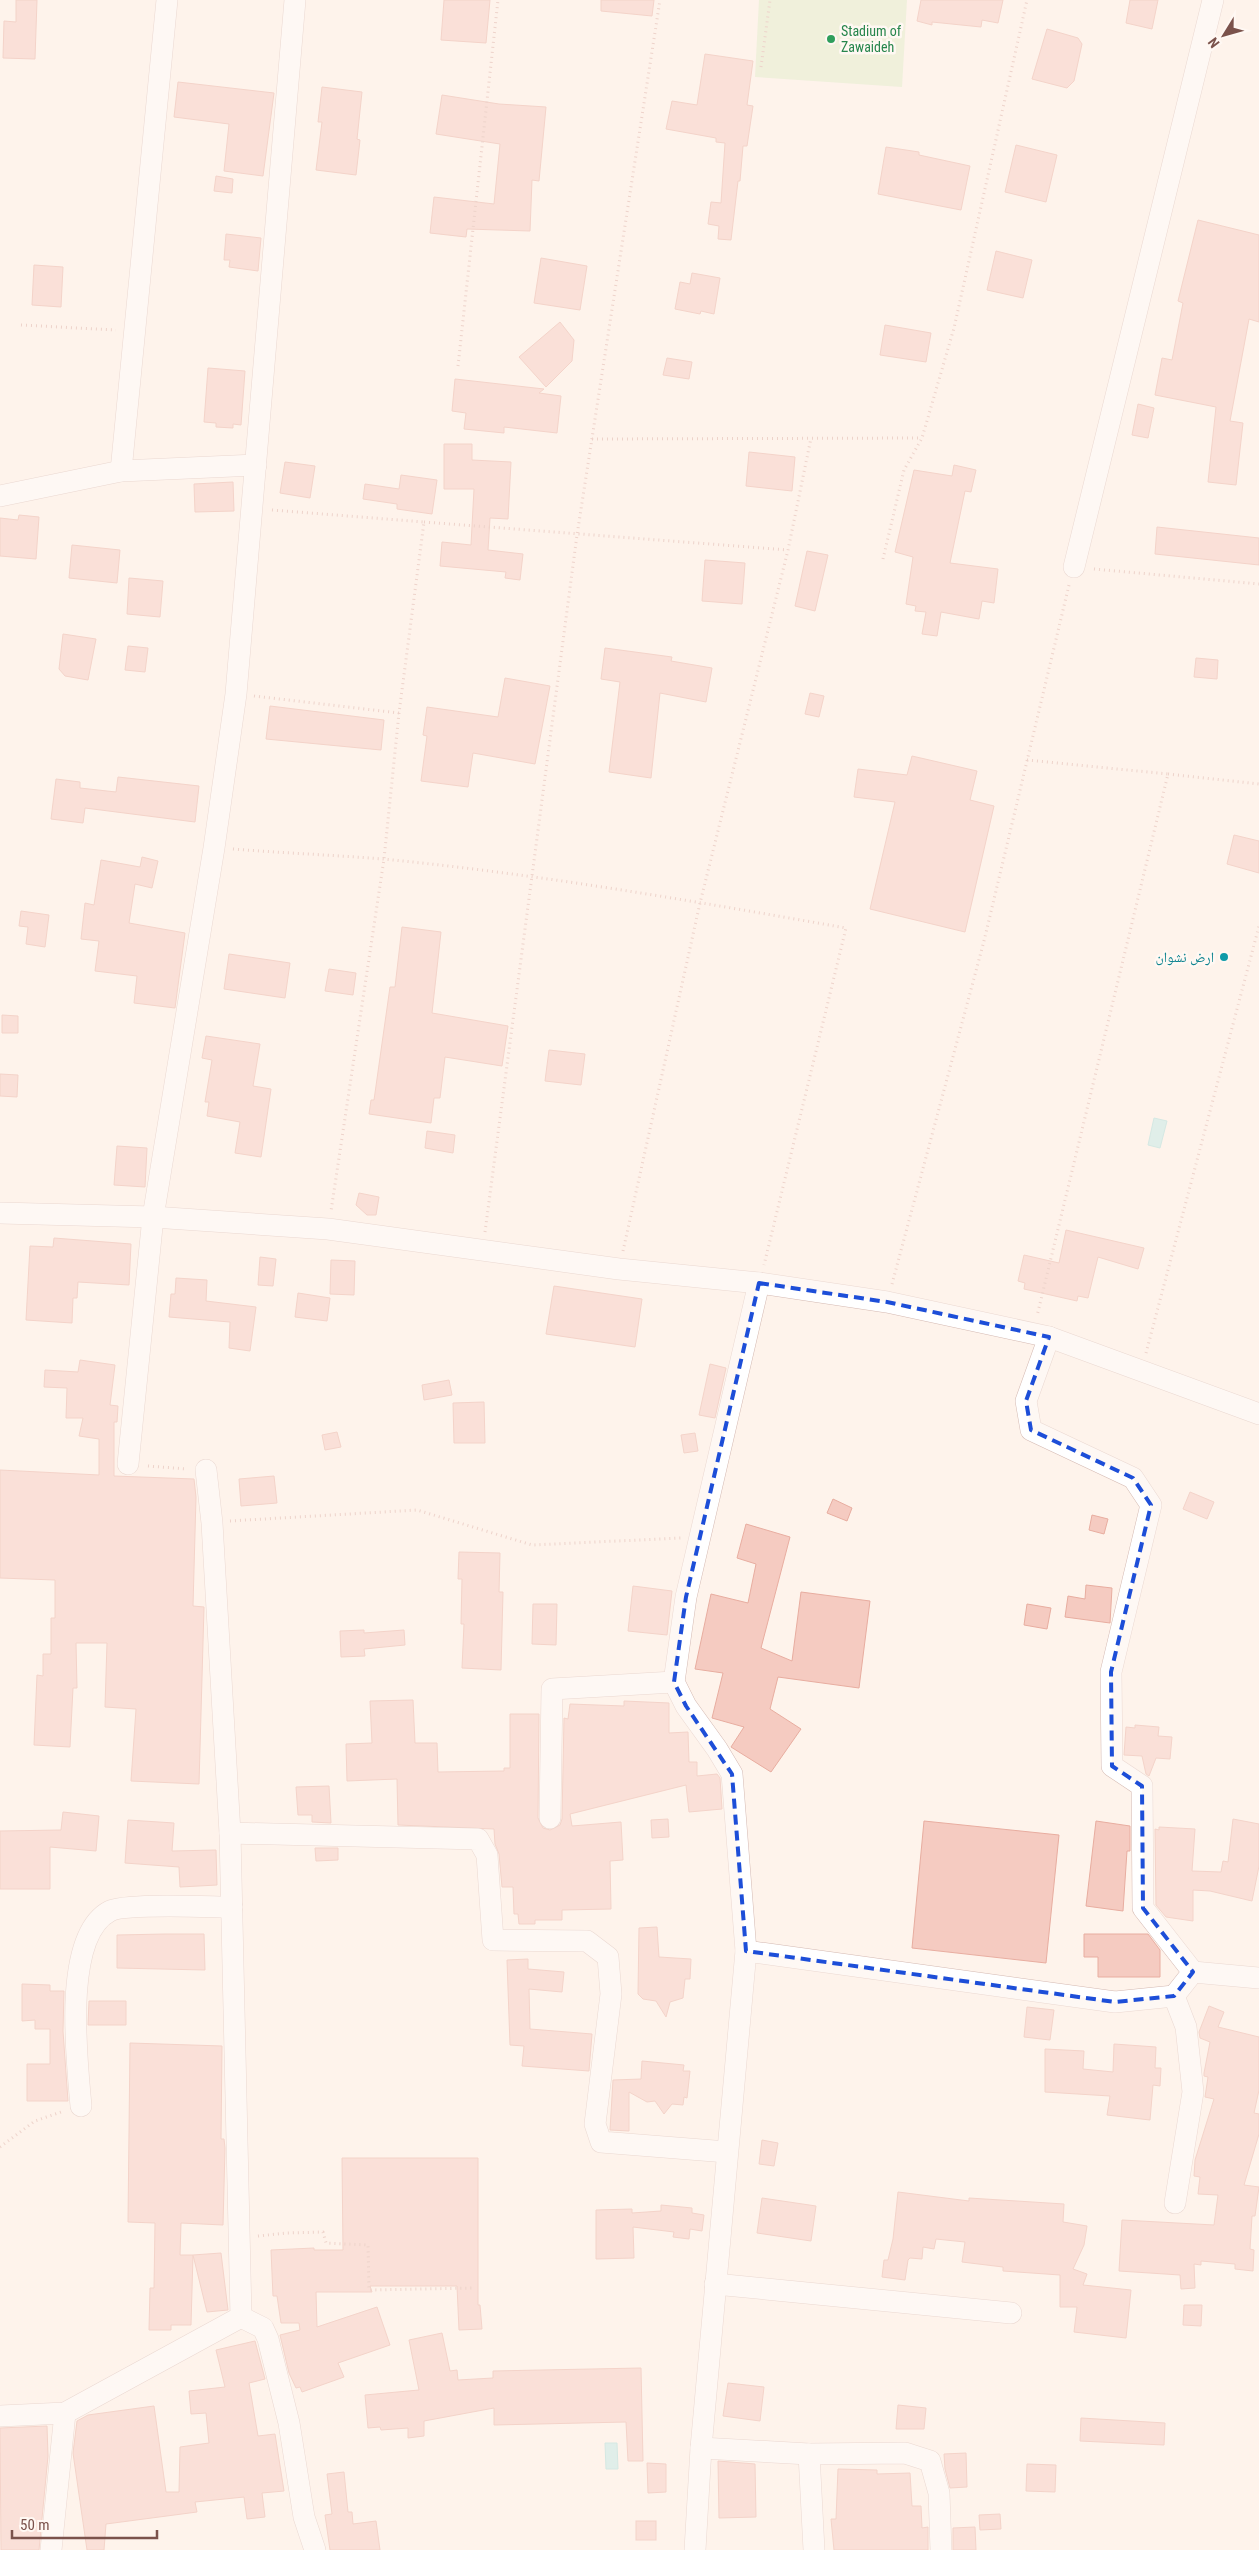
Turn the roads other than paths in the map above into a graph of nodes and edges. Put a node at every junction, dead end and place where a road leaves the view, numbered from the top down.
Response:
1 (167, 0) edge
2 (295, 0) edge
3 (1213, 0) edge
4 (256, 465) junction
5 (121, 470) junction
6 (0, 496) edge
7 (1074, 567) road end
8 (0, 1213) edge
9 (154, 1217) junction
10 (760, 1283) junction
11 (1041, 1335) junction
12 (1259, 1414) edge
13 (128, 1464) road end
14 (206, 1470) road end
15 (674, 1682) junction
16 (550, 1818) dead end
17 (230, 1833) junction
18 (232, 1907) junction
19 (746, 1950) junction
20 (1193, 1972) junction
21 (1259, 1978) edge
22 (1174, 1996) junction
23 (81, 2106) road end
24 (727, 2152) junction
25 (1175, 2203) dead end
26 (715, 2284) junction
27 (1011, 2313) dead end
28 (241, 2317) junction
29 (65, 2413) junction
30 (0, 2416) edge
31 (701, 2448) junction
32 (809, 2454) junction
33 (51, 2550) edge
34 (315, 2550) edge
35 (695, 2550) edge
36 (814, 2550) edge
37 (941, 2550) edge

1 - 5 street
2 - 4 street
3 - 7 street
4 - 5 street
4 - 9 street
5 - 6 street
8 - 9 street
9 - 10 street
9 - 13 street
10 - 11 street
10 - 15 street
11 - 12 street
11 - 20 street
14 - 17 street
15 - 16 street
15 - 19 street
17 - 18 street
17 - 24 street
18 - 23 street
18 - 28 street
19 - 22 street
19 - 24 street
20 - 21 street
20 - 22 street
22 - 25 street
24 - 26 street
26 - 27 street
26 - 31 street
28 - 29 street
28 - 34 street
29 - 30 street
29 - 33 street
31 - 32 street
31 - 35 street
32 - 36 street
32 - 37 street

